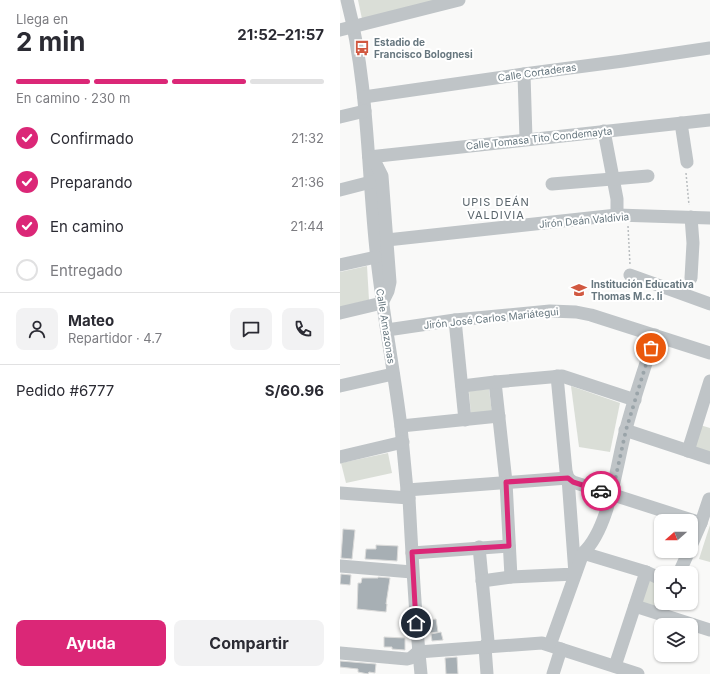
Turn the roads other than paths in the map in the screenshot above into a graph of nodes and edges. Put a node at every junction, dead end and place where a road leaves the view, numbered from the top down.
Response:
1 (347, 0) edge
2 (459, 0) edge
3 (354, 26) junction
4 (340, 30) edge
5 (710, 48) edge
6 (524, 74) junction
7 (364, 97) junction
8 (365, 111) junction
9 (340, 117) edge
10 (710, 120) edge
11 (681, 123) junction
12 (604, 131) junction
13 (526, 139) junction
14 (369, 157) junction
15 (686, 166) road end
16 (648, 176) dead end
17 (613, 179) junction
18 (371, 182) junction
19 (552, 184) dead end
20 (340, 190) edge
21 (622, 216) junction
22 (690, 217) junction
23 (710, 218) edge
24 (387, 240) junction
25 (376, 257) junction
26 (340, 265) edge
27 (630, 274) road end
28 (691, 278) dead end
29 (382, 303) junction
30 (710, 304) edge
31 (340, 313) edge
32 (455, 320) junction
33 (387, 330) junction
34 (655, 335) junction
35 (710, 354) edge
36 (393, 374) junction
37 (557, 376) junction
38 (710, 381) edge
39 (495, 382) junction
40 (340, 386) edge
41 (462, 386) junction
42 (635, 400) junction
43 (499, 416) junction
44 (465, 420) junction
45 (704, 421) edge
46 (401, 426) junction
47 (626, 430) junction
48 (403, 442) junction
49 (688, 450) junction
50 (340, 457) edge
51 (710, 458) edge
52 (568, 478) junction
53 (506, 482) junction
54 (340, 493) edge
55 (408, 494) junction
56 (612, 494) junction
57 (709, 496) edge
58 (701, 523) junction
59 (698, 530) edge
60 (509, 546) junction
61 (479, 547) junction
62 (412, 552) junction
63 (584, 553) junction
64 (340, 566) edge
65 (412, 572) junction
66 (646, 572) junction
67 (575, 574) junction
68 (654, 576) edge
69 (511, 578) junction
70 (482, 581) junction
71 (635, 606) junction
72 (654, 608) edge
73 (668, 610) edge
74 (710, 630) edge
75 (485, 647) junction
76 (556, 647) junction
77 (340, 652) edge
78 (418, 652) junction
79 (617, 669) edge
80 (421, 674) edge
81 (487, 674) edge
82 (554, 674) edge
83 (638, 674) edge

1 - 3 street, Calle Amazonas
2 - 3 street
3 - 4 street
3 - 7 street, Calle Amazonas
5 - 6 street, Calle Cortaderas
6 - 7 street, Calle Cortaderas
6 - 13 street
7 - 8 street, Calle Amazonas
8 - 9 street
8 - 14 street, Calle Amazonas
10 - 11 street, Calle Tomasa Tito Condemayta
11 - 12 street, Calle Tomasa Tito Condemayta
11 - 15 street
12 - 13 street, Calle Tomasa Tito Condemayta
12 - 17 street
13 - 14 street, Calle Tomasa Tito Condemayta
14 - 18 street, Calle Amazonas
14 - 24 street
16 - 17 street
17 - 19 street
17 - 21 street
18 - 20 street
18 - 25 street, Calle Amazonas
21 - 22 street, Jirón Deán Valdivia
21 - 24 street, Jirón Deán Valdivia
22 - 23 street, Jirón Deán Valdivia
22 - 28 street
24 - 29 street
25 - 26 street
25 - 29 street, Calle Amazonas
27 - 30 street
29 - 31 street
29 - 33 street, Calle Amazonas
32 - 33 street, Jirón José Carlos Mariátegui
32 - 34 street, Jirón José Carlos Mariátegui
32 - 41 street
33 - 36 street, Calle Amazonas
34 - 35 street, Jirón José Carlos Mariátegui
34 - 42 street
36 - 40 street
36 - 46 street, Calle Amazonas
37 - 39 street
37 - 42 street
37 - 52 street
38 - 45 street
39 - 41 street
39 - 43 street
41 - 44 street
42 - 47 street
43 - 44 street
43 - 53 street
44 - 46 street
45 - 49 street
46 - 48 street, Calle Amazonas
47 - 49 street
47 - 56 street
48 - 50 street
48 - 55 street, Calle Amazonas
49 - 51 street
52 - 53 street
52 - 56 street
52 - 67 street
53 - 55 street
53 - 60 street
54 - 55 street
55 - 62 street, Calle Amazonas
56 - 58 street
56 - 63 street
57 - 58 street
58 - 59 street
60 - 61 street
60 - 69 street
61 - 62 street
61 - 70 street
62 - 65 street, Calle Amazonas
63 - 66 street
63 - 67 street
64 - 65 street
65 - 78 street, Calle Amazonas
66 - 68 street
66 - 71 street
67 - 69 street
67 - 76 street
69 - 70 street
70 - 75 street
71 - 72 street
71 - 79 street
73 - 74 street
75 - 76 street
75 - 78 street
75 - 81 street
76 - 79 street
76 - 82 street
77 - 78 street
78 - 80 street, Calle Amazonas
79 - 83 street

